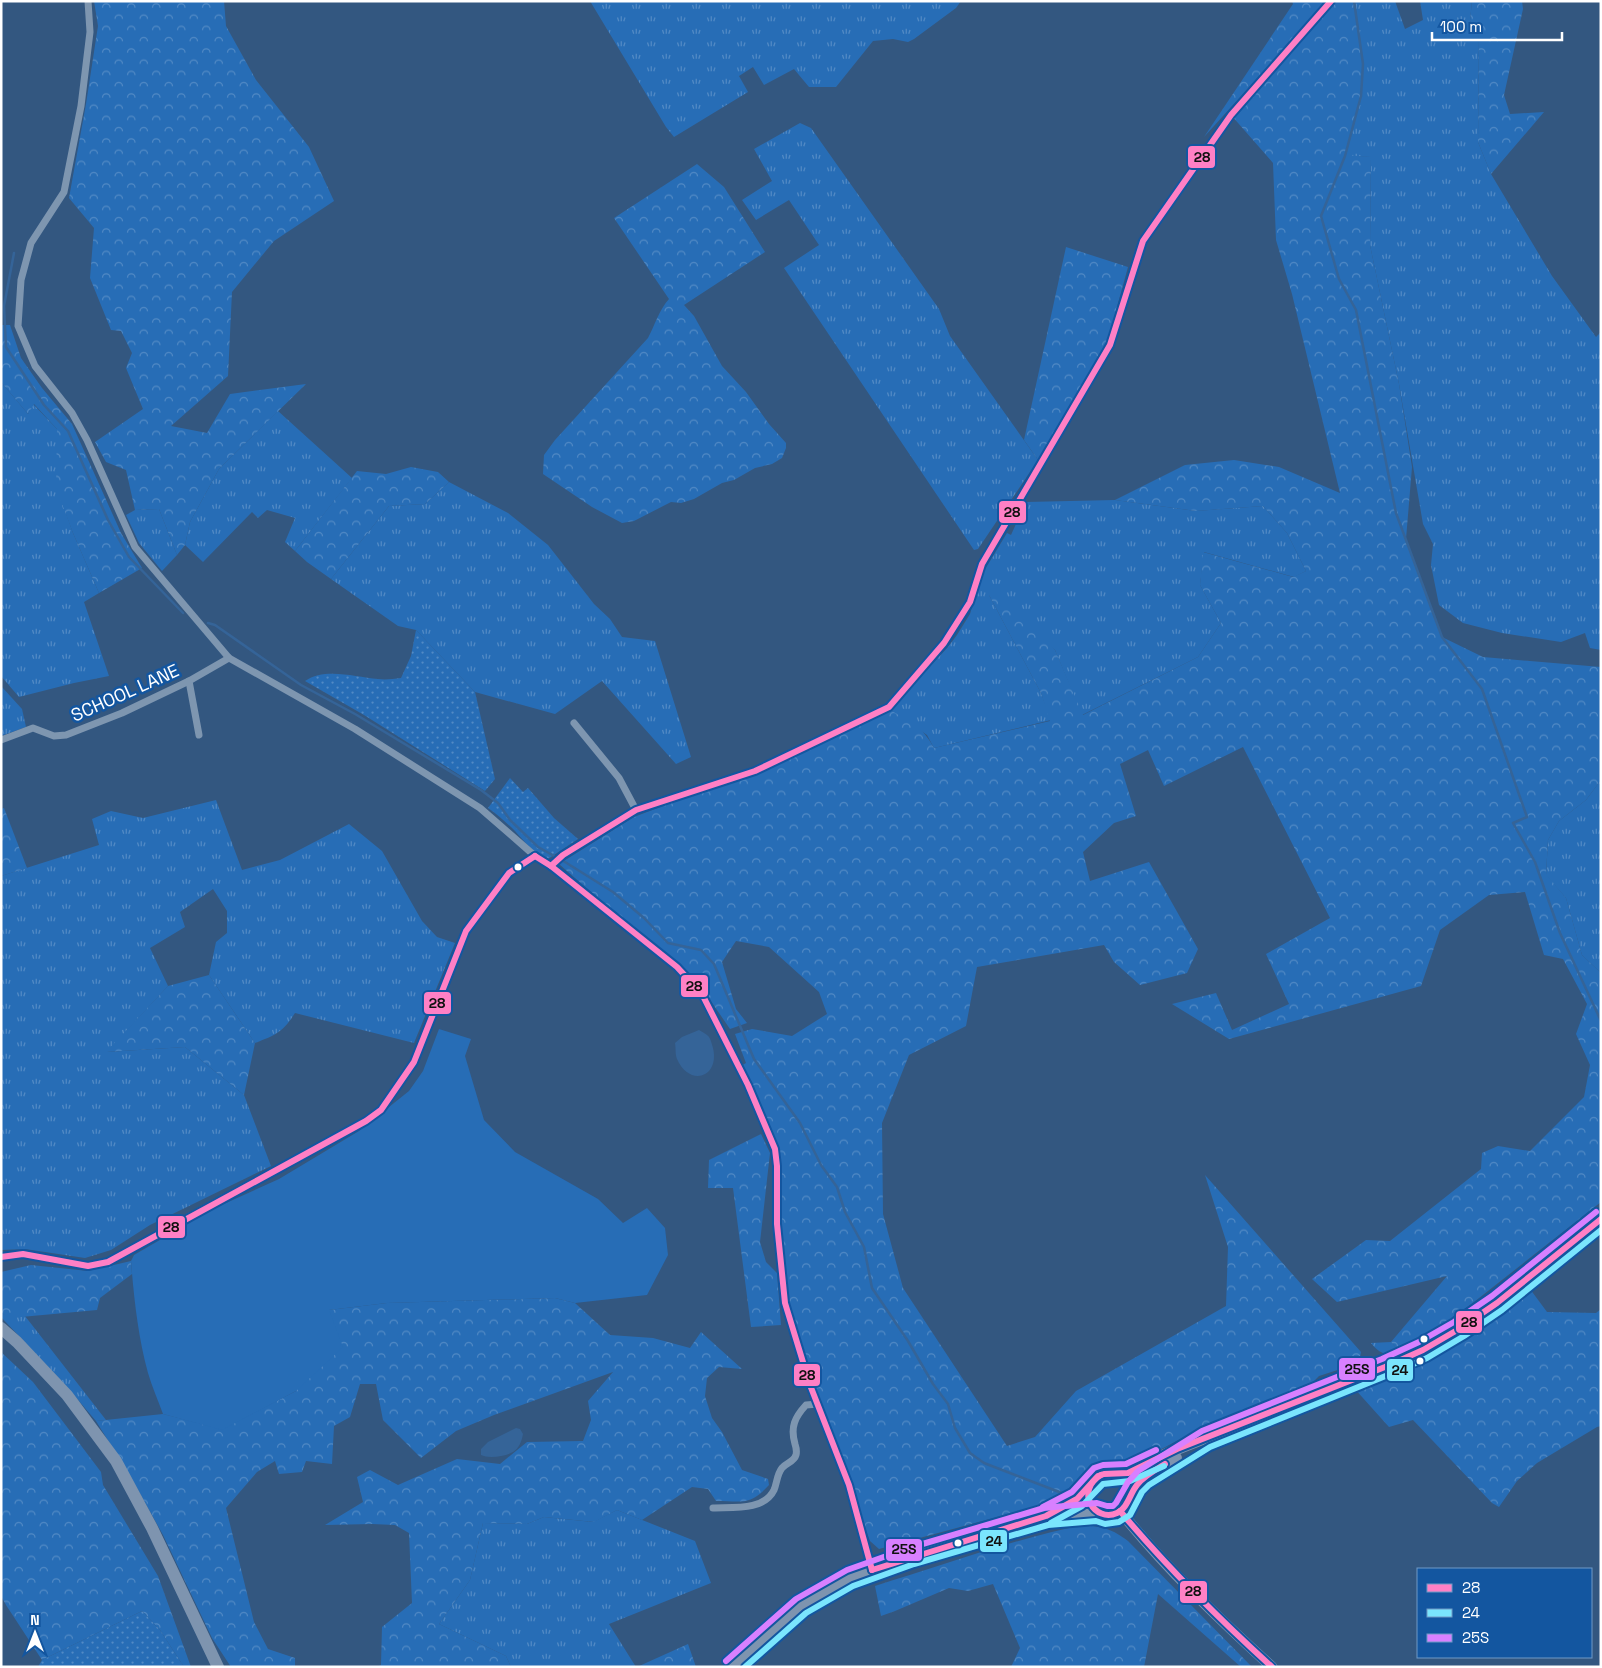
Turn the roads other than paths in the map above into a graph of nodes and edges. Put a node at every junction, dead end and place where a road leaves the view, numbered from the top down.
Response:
1 (88, 1) edge
2 (1331, 1) edge
3 (229, 658) junction
4 (189, 681) junction
5 (574, 723) dead end
6 (199, 736) dead end
7 (1, 740) edge
8 (636, 810) junction
9 (535, 856) junction
10 (554, 864) junction
11 (1601, 1218) edge
12 (1, 1257) edge
13 (1, 1328) edge
14 (818, 1404) junction
15 (1206, 1439) junction
16 (1111, 1474) junction
17 (1088, 1488) junction
18 (1129, 1499) junction
19 (713, 1508) dead end
20 (1120, 1511) junction
21 (1097, 1512) junction
22 (1046, 1516) junction
23 (872, 1570) junction
24 (218, 1667) edge
25 (732, 1667) edge
26 (1272, 1667) edge

1 - 3 street
2 - 8 street
3 - 4 street, SCHOOL LANE
3 - 9 street
4 - 6 street
4 - 7 street, SCHOOL LANE
5 - 8 street
8 - 10 street
9 - 10 street
9 - 12 street
10 - 14 street
11 - 15 highway
13 - 24 highway
14 - 19 street
14 - 23 street
15 - 16 highway
15 - 18 highway
16 - 17 highway
16 - 18 highway
17 - 21 highway
17 - 22 highway
18 - 20 highway
20 - 21 highway
20 - 26 main road
21 - 22 highway
22 - 23 highway
23 - 25 highway

